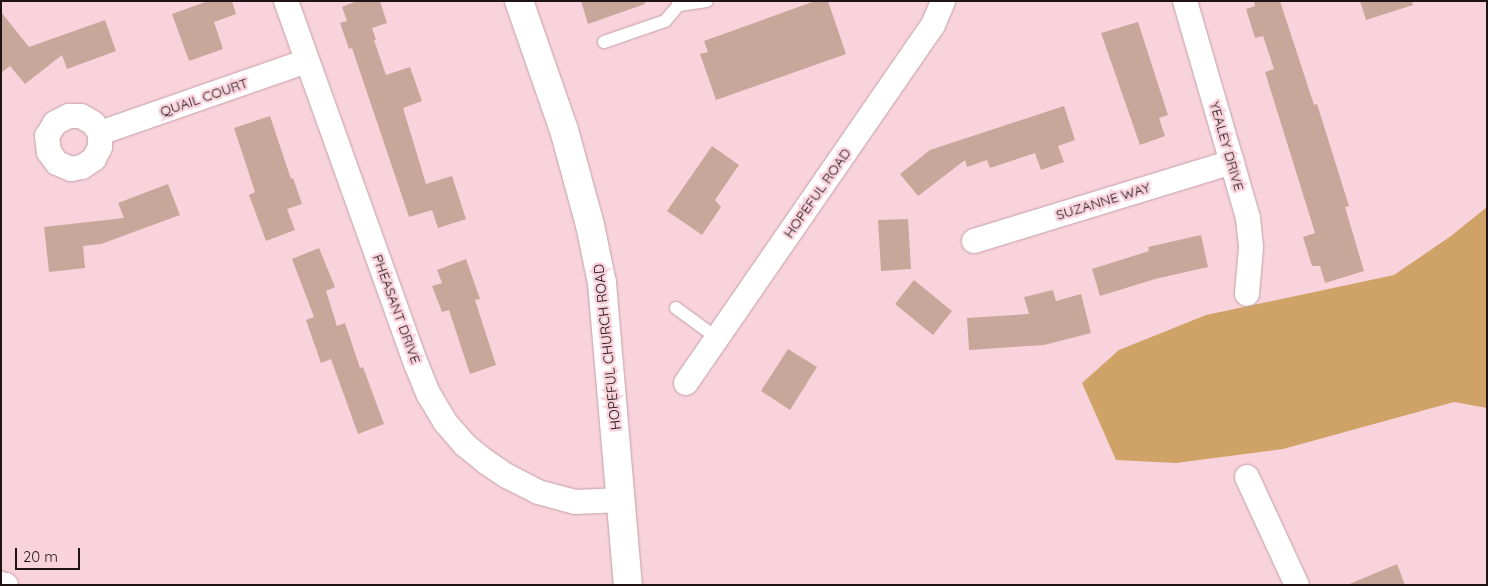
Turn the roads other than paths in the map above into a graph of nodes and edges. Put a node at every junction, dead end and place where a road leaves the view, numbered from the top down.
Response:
1 (286, 1) edge
2 (519, 1) edge
3 (707, 1) edge
4 (943, 1) edge
5 (1185, 1) edge
6 (679, 3) edge
7 (604, 42) dead end
8 (307, 61) junction
9 (100, 133) dead end
10 (1232, 162) junction
11 (974, 241) dead end
12 (1247, 294) dead end
13 (676, 308) dead end
14 (717, 338) junction
15 (686, 383) dead end
16 (1247, 477) dead end
17 (622, 500) junction
18 (1, 584) edge
19 (6, 585) edge
20 (628, 585) edge
21 (1297, 585) edge

1 - 8 street, PHEASANT DRIVE
2 - 17 main road, HOPEFUL CHURCH ROAD
3 - 6 lane
4 - 14 street, HOPEFUL ROAD
5 - 10 street, YEALEY DRIVE
6 - 7 lane
8 - 9 street, QUAIL COURT
8 - 17 street, PHEASANT DRIVE
10 - 11 street, SUZANNE WAY
10 - 12 street, YEALEY DRIVE
13 - 14 lane
14 - 15 street, HOPEFUL ROAD
16 - 21 street
17 - 20 main road, HOPEFUL CHURCH ROAD
18 - 19 street

